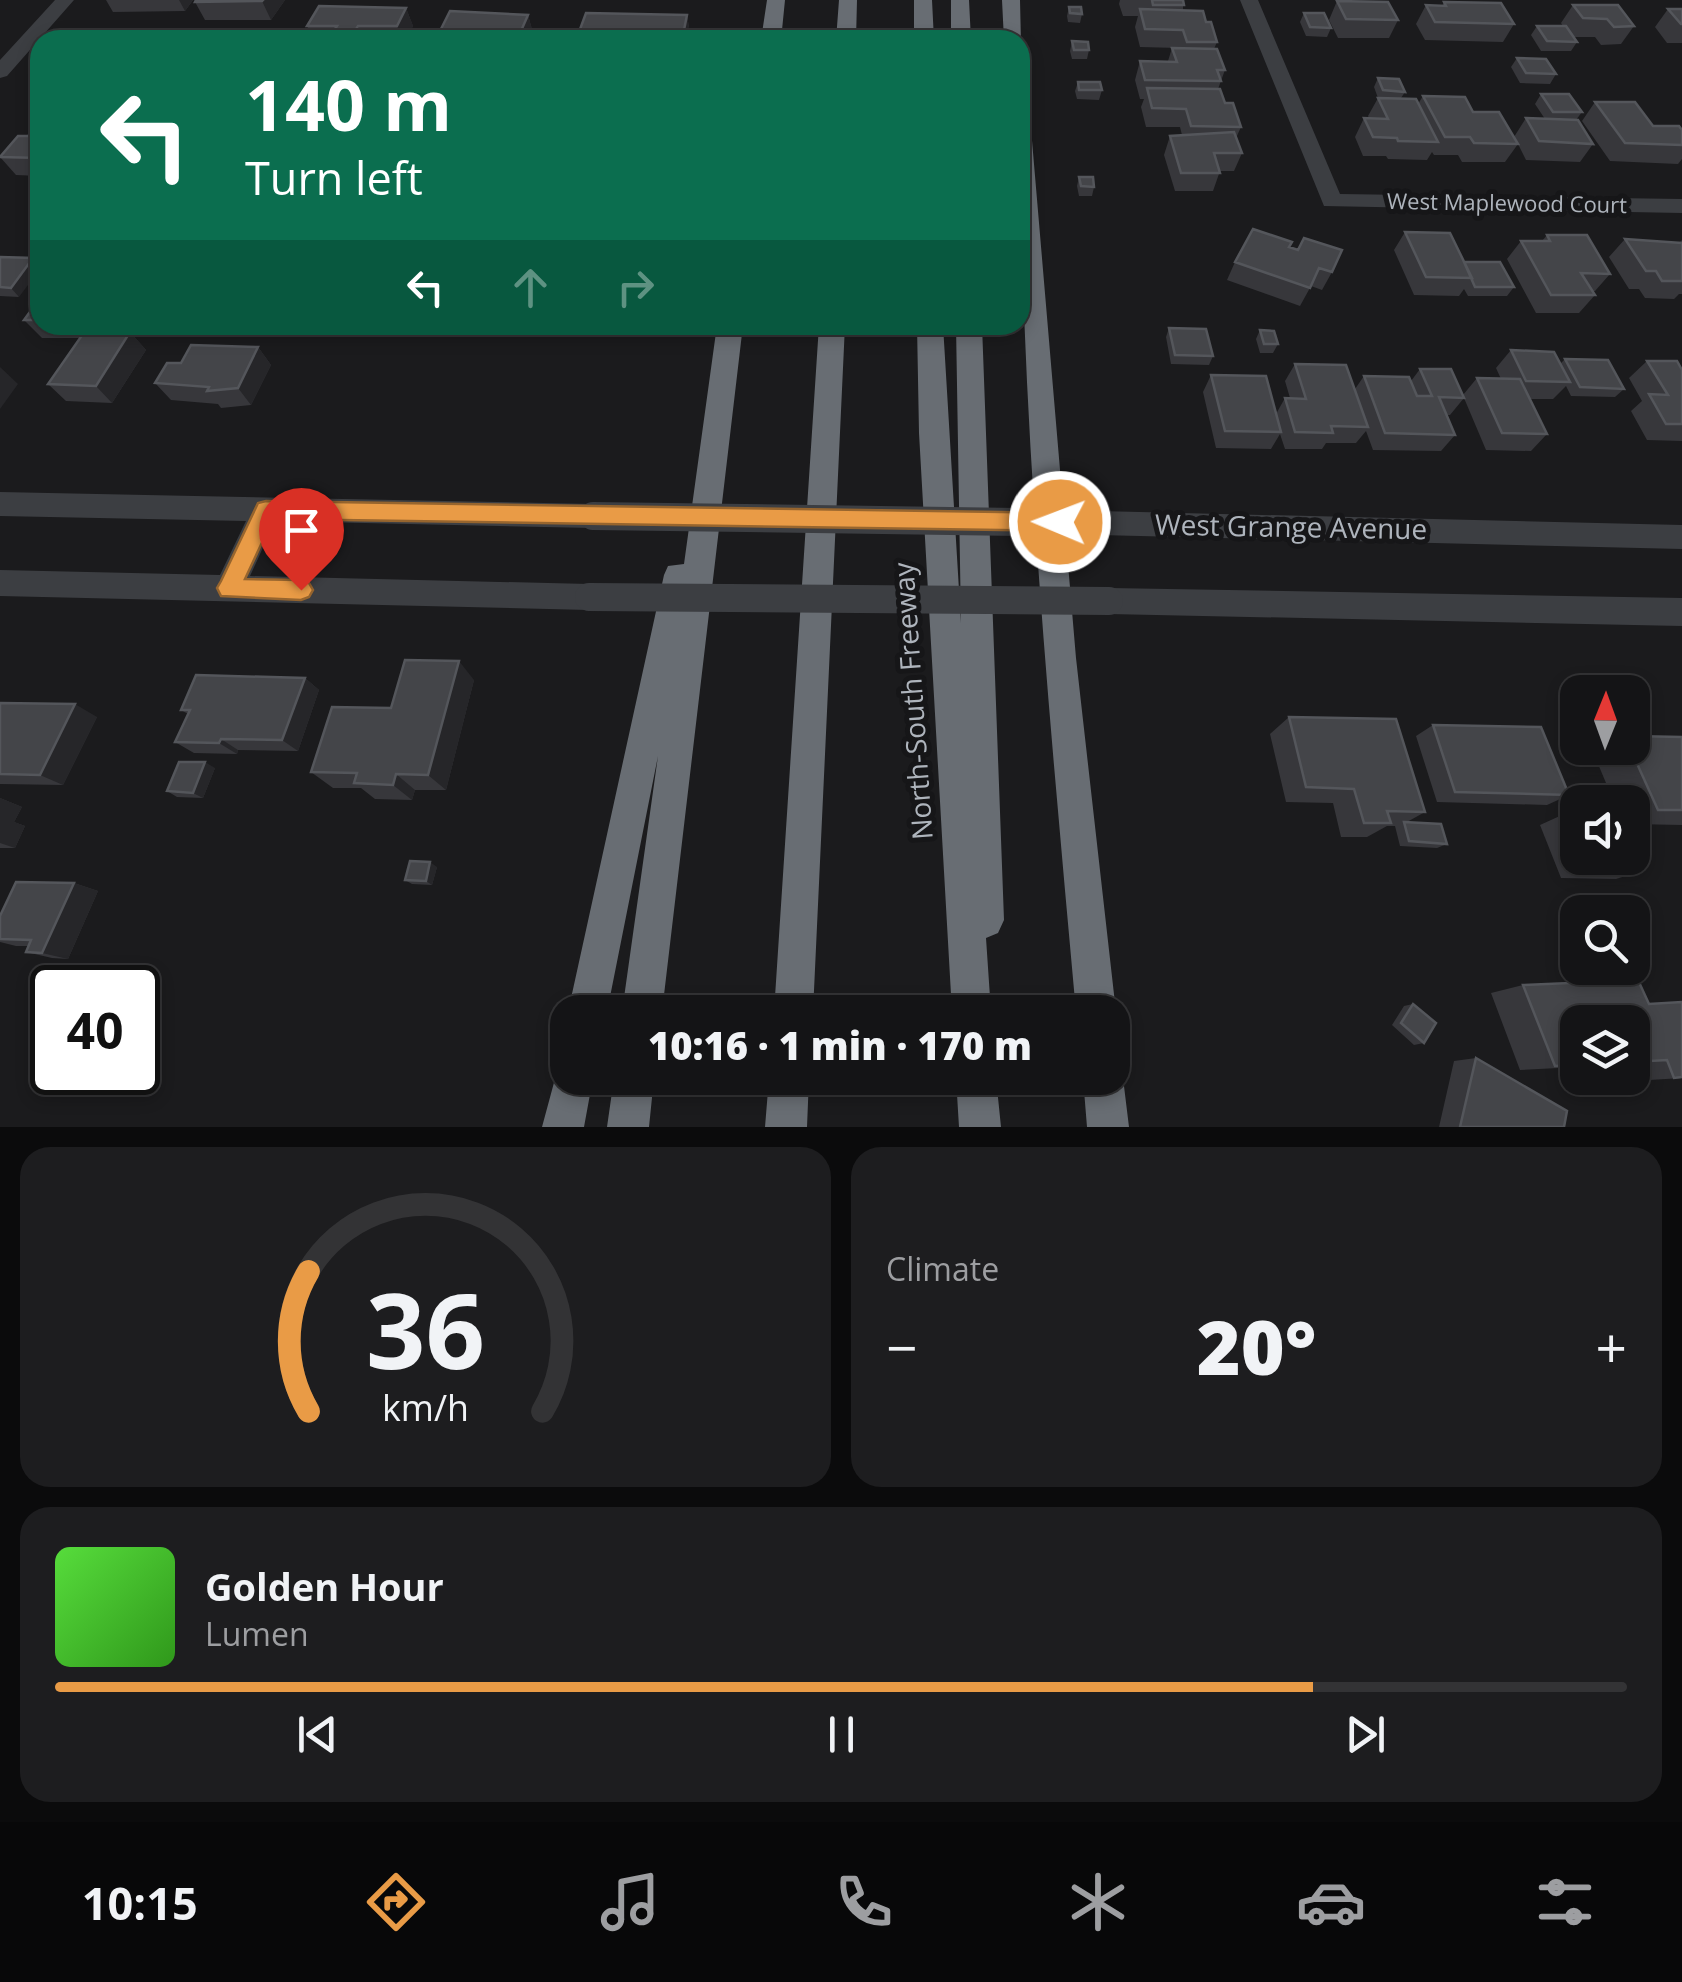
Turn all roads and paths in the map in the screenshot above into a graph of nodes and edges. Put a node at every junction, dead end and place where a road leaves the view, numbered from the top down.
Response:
1 (66, 0) edge
2 (776, 0) edge
3 (848, 0) edge
4 (923, 0) edge
5 (960, 0) edge
6 (1011, 0) edge
7 (1249, 0) edge
8 (38, 30) edge
9 (772, 30) edge
10 (846, 30) edge
11 (924, 30) edge
12 (961, 30) edge
13 (1013, 30) edge
14 (30, 39) edge
15 (0, 72) edge
16 (1682, 206) edge
17 (1030, 252) edge
18 (728, 335) edge
19 (728, 335) edge
20 (831, 335) edge
21 (930, 335) edge
22 (969, 335) edge
23 (0, 504) edge
24 (266, 510) junction
25 (1682, 537) edge
26 (0, 583) edge
27 (229, 588) junction
28 (1682, 612) edge
29 (591, 995) edge
30 (644, 995) edge
31 (794, 995) edge
32 (971, 995) edge
33 (988, 995) edge
34 (1094, 995) edge
35 (570, 1095) edge
36 (632, 1095) edge
37 (788, 1095) edge
38 (977, 1095) edge
39 (990, 1095) edge
40 (1105, 1095) edge
41 (563, 1127) edge
42 (628, 1127) edge
43 (786, 1127) edge
44 (980, 1127) edge
45 (991, 1127) edge
46 (1108, 1127) edge

1 - 8 street
2 - 9 highway
3 - 10 highway
4 - 11 highway
5 - 12 highway
6 - 13 highway
7 - 16 street, West Maplewood Court
14 - 15 street
17 - 34 highway
18 - 29 highway
19 - 30 highway
20 - 31 highway
21 - 32 highway, North-South Freeway
22 - 33 highway
23 - 24 street, West Grange Avenue
24 - 25 street, West Grange Avenue, bridge
24 - 27 street
26 - 27 street
27 - 28 street, bridge
35 - 41 highway
36 - 42 highway
37 - 43 highway
38 - 44 highway
39 - 45 highway
40 - 46 highway

